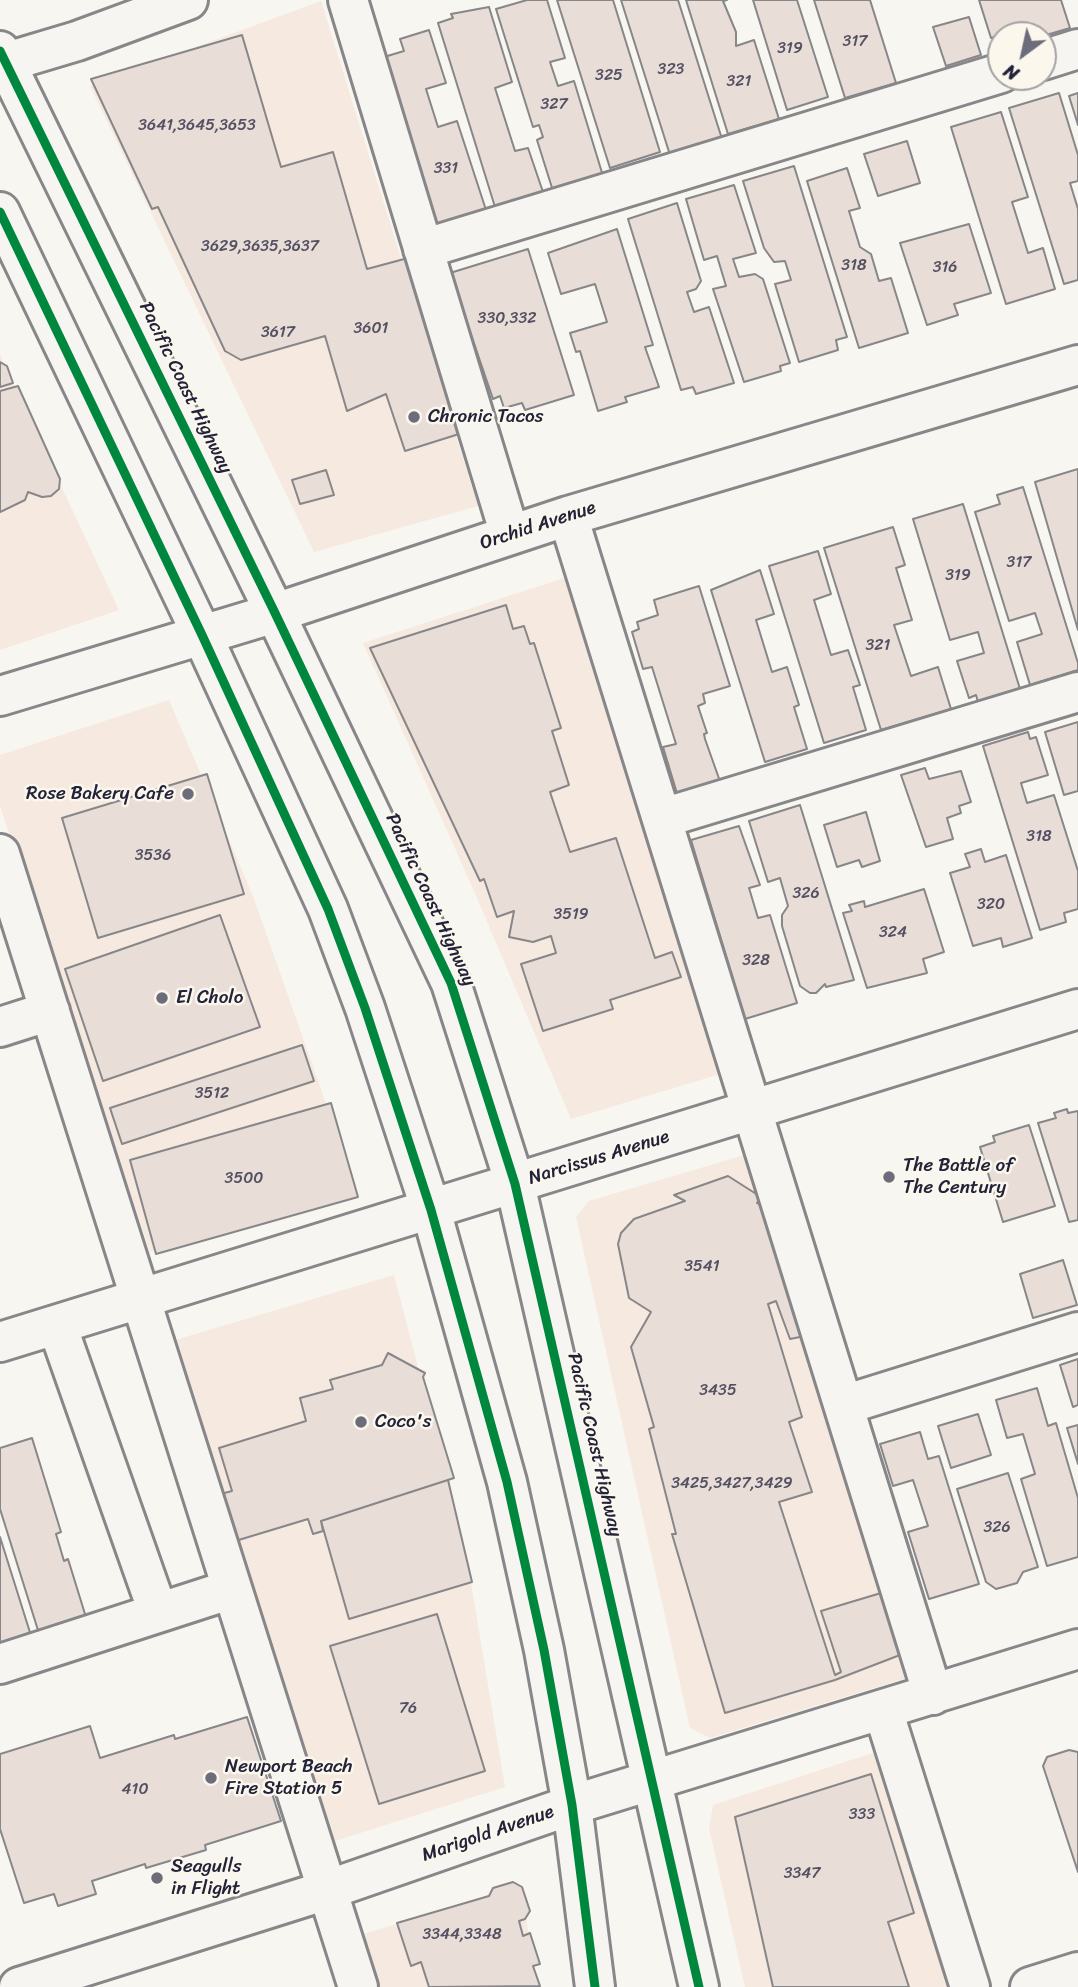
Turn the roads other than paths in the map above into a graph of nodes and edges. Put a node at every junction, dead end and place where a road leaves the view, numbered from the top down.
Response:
1 (188, 0) edge
2 (348, 0) edge
3 (1078, 49) edge
4 (1057, 56) edge
5 (2, 59) edge
6 (987, 77) edge
7 (0, 212) edge
8 (424, 249) junction
9 (1078, 365) edge
10 (568, 516) junction
11 (510, 535) junction
12 (275, 612) junction
13 (202, 635) junction
14 (1078, 692) edge
15 (0, 696) edge
16 (663, 818) junction
17 (0, 854) edge
18 (1078, 1010) edge
19 (50, 1011) junction
20 (0, 1027) edge
21 (753, 1110) junction
22 (515, 1184) junction
23 (430, 1210) junction
24 (140, 1300) junction
25 (57, 1325) junction
26 (1078, 1332) edge
27 (0, 1342) edge
28 (844, 1405) junction
29 (232, 1589) junction
30 (158, 1612) junction
31 (1078, 1649) edge
32 (0, 1664) edge
33 (933, 1695) junction
34 (883, 1710) junction
35 (653, 1779) junction
36 (572, 1805) junction
37 (327, 1890) junction
38 (1078, 1972) edge
39 (19, 1987) edge
40 (358, 1987) edge
41 (596, 1987) edge
42 (699, 1987) edge
43 (970, 1987) edge
44 (1030, 1987) edge

1 - 5 main road
2 - 8 main road
3 - 4 main road
5 - 12 main road, Pacific Coast Highway
6 - 8 main road
7 - 13 main road
8 - 11 main road
9 - 10 main road, Orchid Avenue
10 - 11 main road, Orchid Avenue
10 - 16 main road
11 - 12 main road, Orchid Avenue
12 - 13 main road, Orchid Avenue
12 - 22 main road, Pacific Coast Highway
13 - 15 main road, Orchid Avenue
13 - 23 main road
14 - 16 main road
16 - 21 main road
17 - 19 main road
18 - 21 main road, Narcissus Avenue
19 - 20 main road
19 - 24 main road
21 - 22 main road, Narcissus Avenue
21 - 28 main road
22 - 23 main road, Narcissus Avenue
22 - 35 main road, Pacific Coast Highway
23 - 24 main road, Narcissus Avenue
23 - 36 main road
24 - 25 main road, Narcissus Avenue
24 - 29 main road
25 - 27 main road, Narcissus Avenue
25 - 30 main road
26 - 28 main road
28 - 33 main road
29 - 30 main road
29 - 37 main road
30 - 32 main road
31 - 33 main road, Marigold Avenue
33 - 34 main road, Marigold Avenue
34 - 35 main road, Marigold Avenue
34 - 43 main road
35 - 36 main road, Marigold Avenue
35 - 42 main road, Pacific Coast Highway
36 - 37 main road, Marigold Avenue
36 - 41 main road
37 - 39 main road, Marigold Avenue
37 - 40 main road
38 - 44 main road

